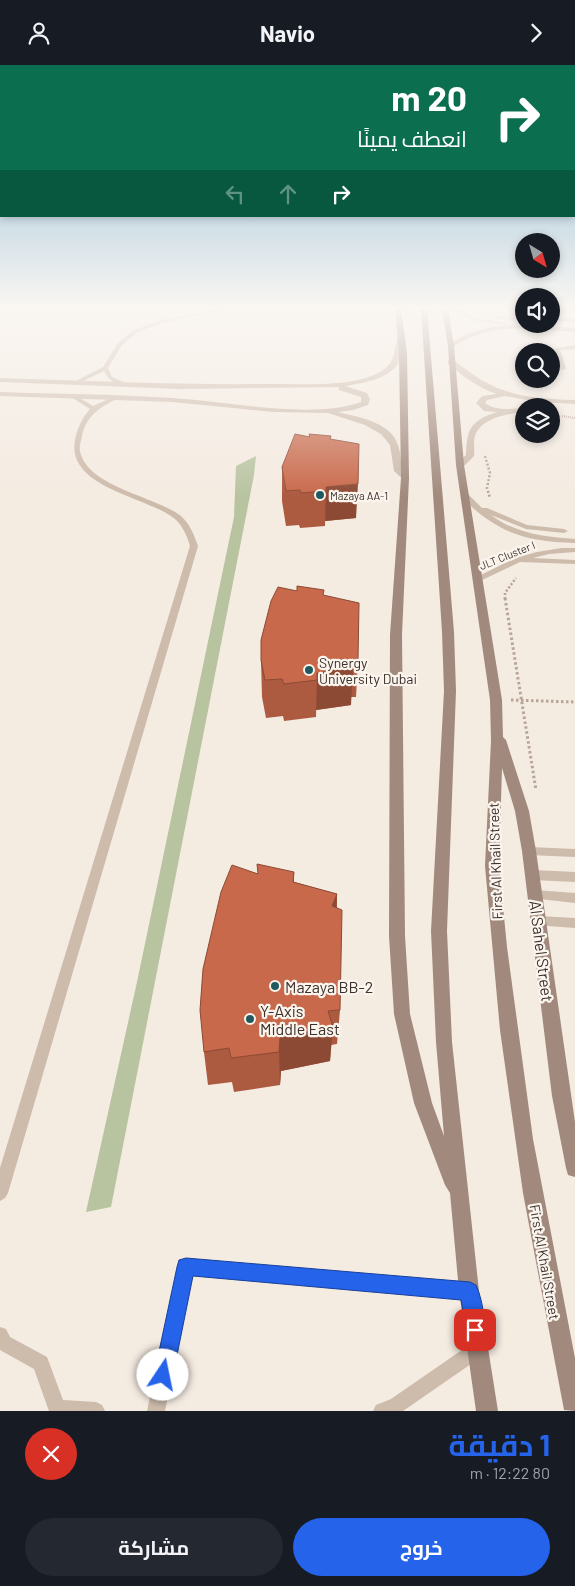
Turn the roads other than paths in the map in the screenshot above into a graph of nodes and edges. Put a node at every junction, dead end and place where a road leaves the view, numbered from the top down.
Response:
1 (98, 372) edge
2 (107, 372) edge
3 (382, 372) edge
4 (404, 372) edge
5 (429, 372) edge
6 (452, 372) edge
7 (463, 372) edge
8 (0, 380) edge
9 (76, 383) junction
10 (126, 385) junction
11 (324, 385) junction
12 (0, 393) edge
13 (73, 396) junction
14 (511, 397) junction
15 (115, 398) junction
16 (575, 402) edge
17 (92, 409) junction
18 (560, 409) edge
19 (515, 410) edge
20 (575, 410) edge
21 (313, 411) junction
22 (512, 411) junction
23 (460, 465) junction
24 (405, 478) junction
25 (466, 497) junction
26 (473, 505) junction
27 (564, 531) dead end
28 (575, 541) edge
29 (575, 550) edge
30 (517, 560) junction
31 (575, 562) edge
32 (477, 579) junction
33 (499, 736) junction
34 (529, 851) junction
35 (575, 853) edge
36 (533, 875) junction
37 (575, 877) edge
38 (535, 895) junction
39 (575, 898) edge
40 (538, 921) junction
41 (575, 923) edge
42 (575, 1168) edge
43 (0, 1193) edge
44 (460, 1203) junction
45 (470, 1291) junction
46 (1, 1341) edge
47 (478, 1349) junction
48 (58, 1409) edge
49 (575, 1410) edge
50 (96, 1411) edge
51 (156, 1411) edge
52 (382, 1411) edge
53 (487, 1411) edge

1 - 9 lane
2 - 10 lane
3 - 11 street
4 - 24 main road
5 - 44 main road
6 - 23 main road, First Al Khail Street
7 - 14 street
8 - 9 street
9 - 10 street
10 - 11 street
11 - 21 street
12 - 13 street
13 - 15 street
13 - 17 lane
14 - 16 street
14 - 22 street
15 - 17 lane
15 - 21 street
17 - 43 lane
18 - 20 street
19 - 22 street
21 - 24 street
22 - 23 street
23 - 25 main road, First Al Khail Street
24 - 44 main road
25 - 26 lane, JLT Cluster I
25 - 32 main road, First Al Khail Street
26 - 27 lane
26 - 28 lane, JLT Cluster I
29 - 30 lane, JLT Cluster I
30 - 31 lane
30 - 32 lane, JLT Cluster I
32 - 33 main road, First Al Khail Street
33 - 34 main road, Al Sahel Street
33 - 49 main road, First Al Khail Street
34 - 35 lane
34 - 36 main road, Al Sahel Street
36 - 37 lane
36 - 38 main road, Al Sahel Street
38 - 39 lane
38 - 40 main road, Al Sahel Street
40 - 41 lane
40 - 42 main road, Al Sahel Street
44 - 45 main road
45 - 47 main road
45 - 51 lane
46 - 48 lane
47 - 52 lane
47 - 53 main road
48 - 50 lane

